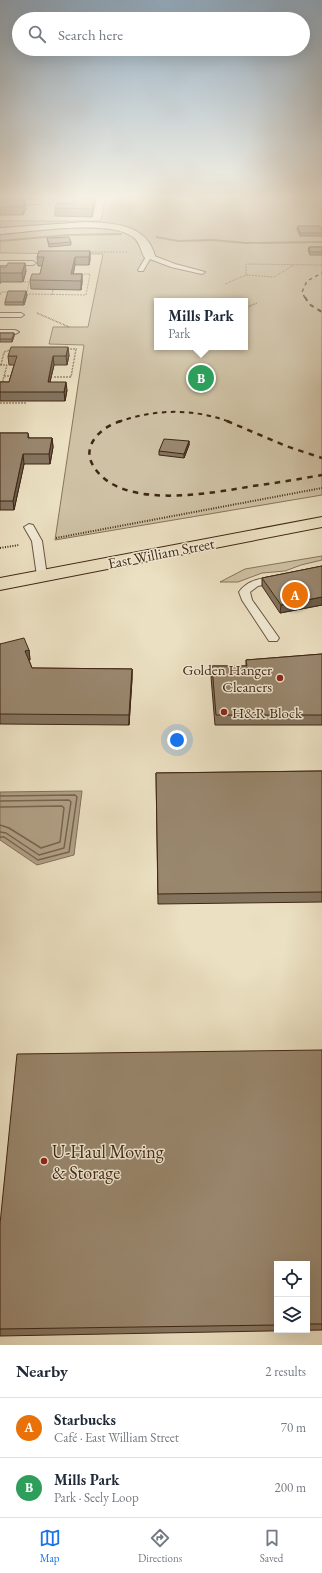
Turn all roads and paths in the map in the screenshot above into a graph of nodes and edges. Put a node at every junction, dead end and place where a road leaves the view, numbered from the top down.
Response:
1 (145, 262) edge
2 (164, 262) edge
3 (0, 263) edge
4 (33, 263) dead end
5 (294, 265) junction
6 (322, 265) edge
7 (141, 270) dead end
8 (202, 272) dead end
9 (76, 274) edge
10 (246, 275) junction
11 (24, 282) edge
12 (31, 282) edge
13 (225, 284) dead end
14 (53, 290) edge
15 (14, 292) edge
16 (27, 292) edge
17 (29, 294) junction
18 (52, 294) junction
19 (0, 295) edge
20 (28, 300) dead end
21 (257, 303) dead end
22 (248, 307) edge
23 (33, 311) dead end
24 (0, 314) edge
25 (21, 315) dead end
26 (69, 327) dead end
27 (0, 332) edge
28 (15, 332) edge
29 (66, 345) edge
30 (14, 349) edge
31 (0, 353) edge
32 (4, 353) junction
33 (0, 365) edge
34 (4, 376) junction
35 (12, 376) edge
36 (54, 377) dead end
37 (1, 384) edge
38 (0, 389) edge
39 (0, 403) edge
40 (26, 403) edge
41 (322, 488) edge
42 (322, 522) edge
43 (29, 527) dead end
44 (37, 541) junction
45 (0, 548) edge
46 (42, 576) junction
47 (292, 576) edge
48 (0, 584) edge
49 (273, 638) dead end

1 - 7 lane
2 - 8 lane
3 - 4 lane
5 - 6 path
5 - 10 path
5 - 10 path
9 - 18 path
10 - 13 path
11 - 12 path
14 - 18 path
15 - 19 path
16 - 17 path
17 - 18 path
17 - 20 path
21 - 22 path
23 - 26 path
24 - 25 lane
27 - 28 lane
29 - 36 path
30 - 32 path
31 - 32 path
32 - 33 path
33 - 34 path
34 - 35 path
34 - 37 path
37 - 38 path
39 - 40 path
41 - 44 path
42 - 46 main road, East William Street
43 - 44 lane
44 - 45 path
44 - 46 lane
46 - 48 main road, East William Street
47 - 49 lane

